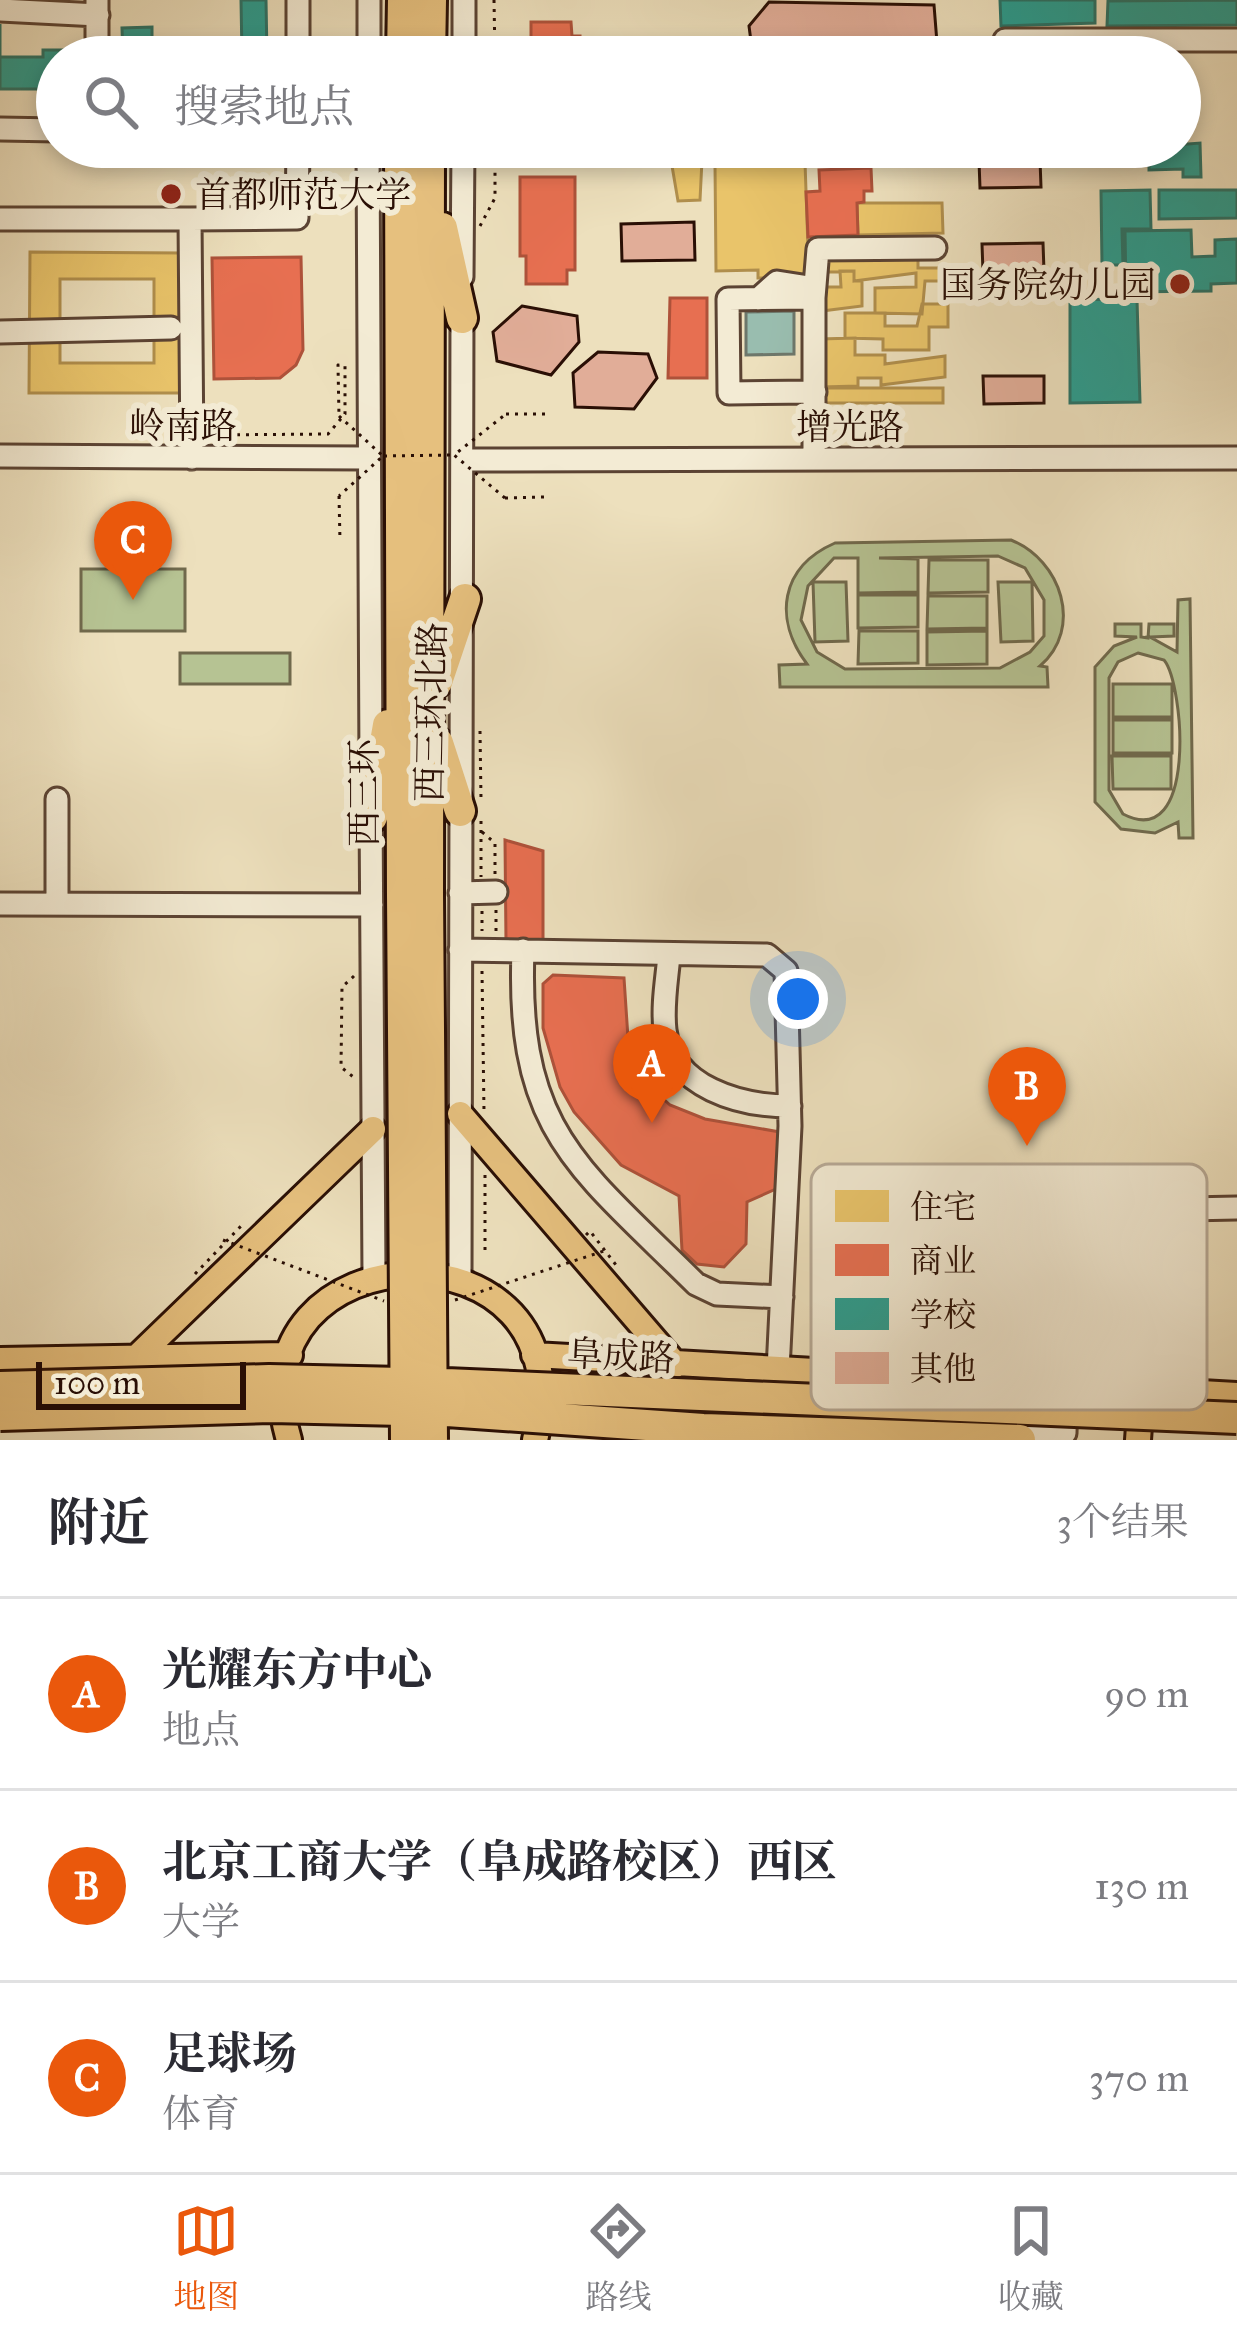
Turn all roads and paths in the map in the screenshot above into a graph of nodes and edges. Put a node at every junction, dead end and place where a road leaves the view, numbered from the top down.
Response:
1 (298, 0) edge
2 (369, 0) edge
3 (404, 0) edge
4 (431, 0) edge
5 (464, 0) edge
6 (494, 0) edge
7 (98, 7) edge
8 (0, 10) edge
9 (298, 36) edge
10 (369, 36) edge
11 (403, 36) edge
12 (430, 36) edge
13 (464, 36) edge
14 (495, 36) edge
15 (1201, 40) edge
16 (1237, 40) edge
17 (0, 129) edge
18 (36, 130) edge
19 (298, 168) edge
20 (368, 168) edge
21 (388, 168) edge
22 (399, 168) edge
23 (429, 168) edge
24 (431, 168) edge
25 (463, 168) edge
26 (495, 168) edge
27 (0, 219) edge
28 (190, 219) junction
29 (398, 226) junction
30 (935, 248) dead end
31 (462, 260) junction
32 (814, 298) junction
33 (462, 318) junction
34 (172, 328) dead end
35 (0, 332) edge
36 (815, 392) junction
37 (547, 414) dead end
38 (156, 435) dead end
39 (192, 435) junction
40 (0, 457) edge
41 (374, 457) junction
42 (192, 458) junction
43 (459, 458) junction
44 (1237, 458) edge
45 (814, 459) junction
46 (546, 497) dead end
47 (340, 541) dead end
48 (465, 599) junction
49 (402, 649) junction
50 (429, 710) junction
51 (480, 717) dead end
52 (57, 799) dead end
53 (460, 811) junction
54 (372, 817) junction
55 (479, 893) junction
56 (415, 894) junction
57 (57, 903) junction
58 (0, 904) edge
59 (372, 905) junction
60 (471, 949) junction
61 (523, 950) junction
62 (669, 955) junction
63 (372, 958) junction
64 (373, 1094) junction
65 (790, 1106) junction
66 (460, 1114) junction
67 (373, 1129) junction
68 (484, 1143) junction
69 (1237, 1208) edge
70 (1207, 1209) edge
71 (240, 1224) dead end
72 (590, 1231) dead end
73 (224, 1240) junction
74 (607, 1250) junction
75 (485, 1251) dead end
76 (621, 1267) dead end
77 (192, 1271) dead end
78 (374, 1276) junction
79 (457, 1290) junction
80 (782, 1297) junction
81 (384, 1300) dead end
82 (290, 1355) junction
83 (534, 1355) junction
84 (208, 1356) junction
85 (137, 1357) junction
86 (0, 1360) edge
87 (676, 1365) junction
88 (778, 1370) junction
89 (811, 1372) edge
90 (11, 1384) edge
91 (1207, 1393) edge
92 (1237, 1395) edge
93 (811, 1400) edge
94 (867, 1410) edge
95 (1051, 1410) edge
96 (1065, 1410) edge
97 (1140, 1410) edge
98 (0, 1414) edge
99 (1237, 1418) edge
100 (289, 1440) edge
101 (406, 1440) edge
102 (432, 1440) edge
103 (536, 1440) edge
104 (865, 1440) edge
105 (904, 1440) edge
106 (1020, 1440) edge
107 (1138, 1440) edge

1 - 9 street
2 - 10 street
3 - 11 highway
4 - 12 highway
5 - 13 street
6 - 14 path
7 - 8 street
15 - 16 street
17 - 18 street
19 - 28 street
20 - 41 street, 西三环北路
21 - 29 highway
22 - 29 highway, 西三环
23 - 50 highway, 西三环
24 - 33 highway
25 - 31 street, 西三环北路
26 - 31 path
27 - 28 street
28 - 39 street
29 - 49 highway, 西三环
30 - 32 street
31 - 33 street, 西三环北路
32 - 36 street
32 - 36 street
33 - 43 street, 西三环北路
34 - 35 street
36 - 45 street
37 - 43 path, bridge
38 - 39 path
39 - 41 path, bridge
39 - 42 street
40 - 42 street, 岭南路
41 - 42 street, 岭南路
41 - 43 path, bridge
41 - 47 path, bridge
41 - 54 street, 西三环北路
43 - 45 street, 增光路
43 - 46 path, bridge
43 - 48 street, 西三环北路
44 - 45 street, 增光路
48 - 50 highway
48 - 53 street, 西三环北路
49 - 54 highway
49 - 56 highway, 西三环
50 - 53 highway
50 - 56 highway, 西三环
51 - 55 path
52 - 57 street
53 - 55 street, 西三环北路
54 - 59 street, 西三环北路
55 - 60 street, 西三环北路
55 - 60 path
56 - 101 highway, 西三环, bridge
56 - 102 highway, 西三环, bridge
57 - 58 street
57 - 59 street
59 - 63 street, 西三环北路
60 - 61 street
60 - 66 street, 西三环北路
60 - 68 path
61 - 62 street
61 - 80 street
62 - 65 street
62 - 65 street
63 - 64 street, 西三环北路
63 - 64 path
64 - 67 street, 西三环北路
65 - 80 street
66 - 68 main road
66 - 79 street, 西三环北路
67 - 78 street, 西三环北路
67 - 85 main road
68 - 75 path
68 - 87 main road
69 - 70 street
71 - 73 path
72 - 74 path
73 - 77 path
73 - 81 path, bridge
74 - 76 path
74 - 79 path, bridge
78 - 79 main road
78 - 82 main road
79 - 83 main road
80 - 88 street
82 - 84 main road
82 - 100 main road
83 - 87 main road
83 - 103 main road
84 - 85 main road
84 - 90 street
85 - 86 main road
87 - 88 main road
88 - 89 main road
90 - 93 highway, 阜成路, bridge
91 - 92 main road
94 - 104 main road
95 - 99 highway, 阜成路, bridge
96 - 105 street
97 - 107 main road
98 - 106 highway, 阜成路, bridge

